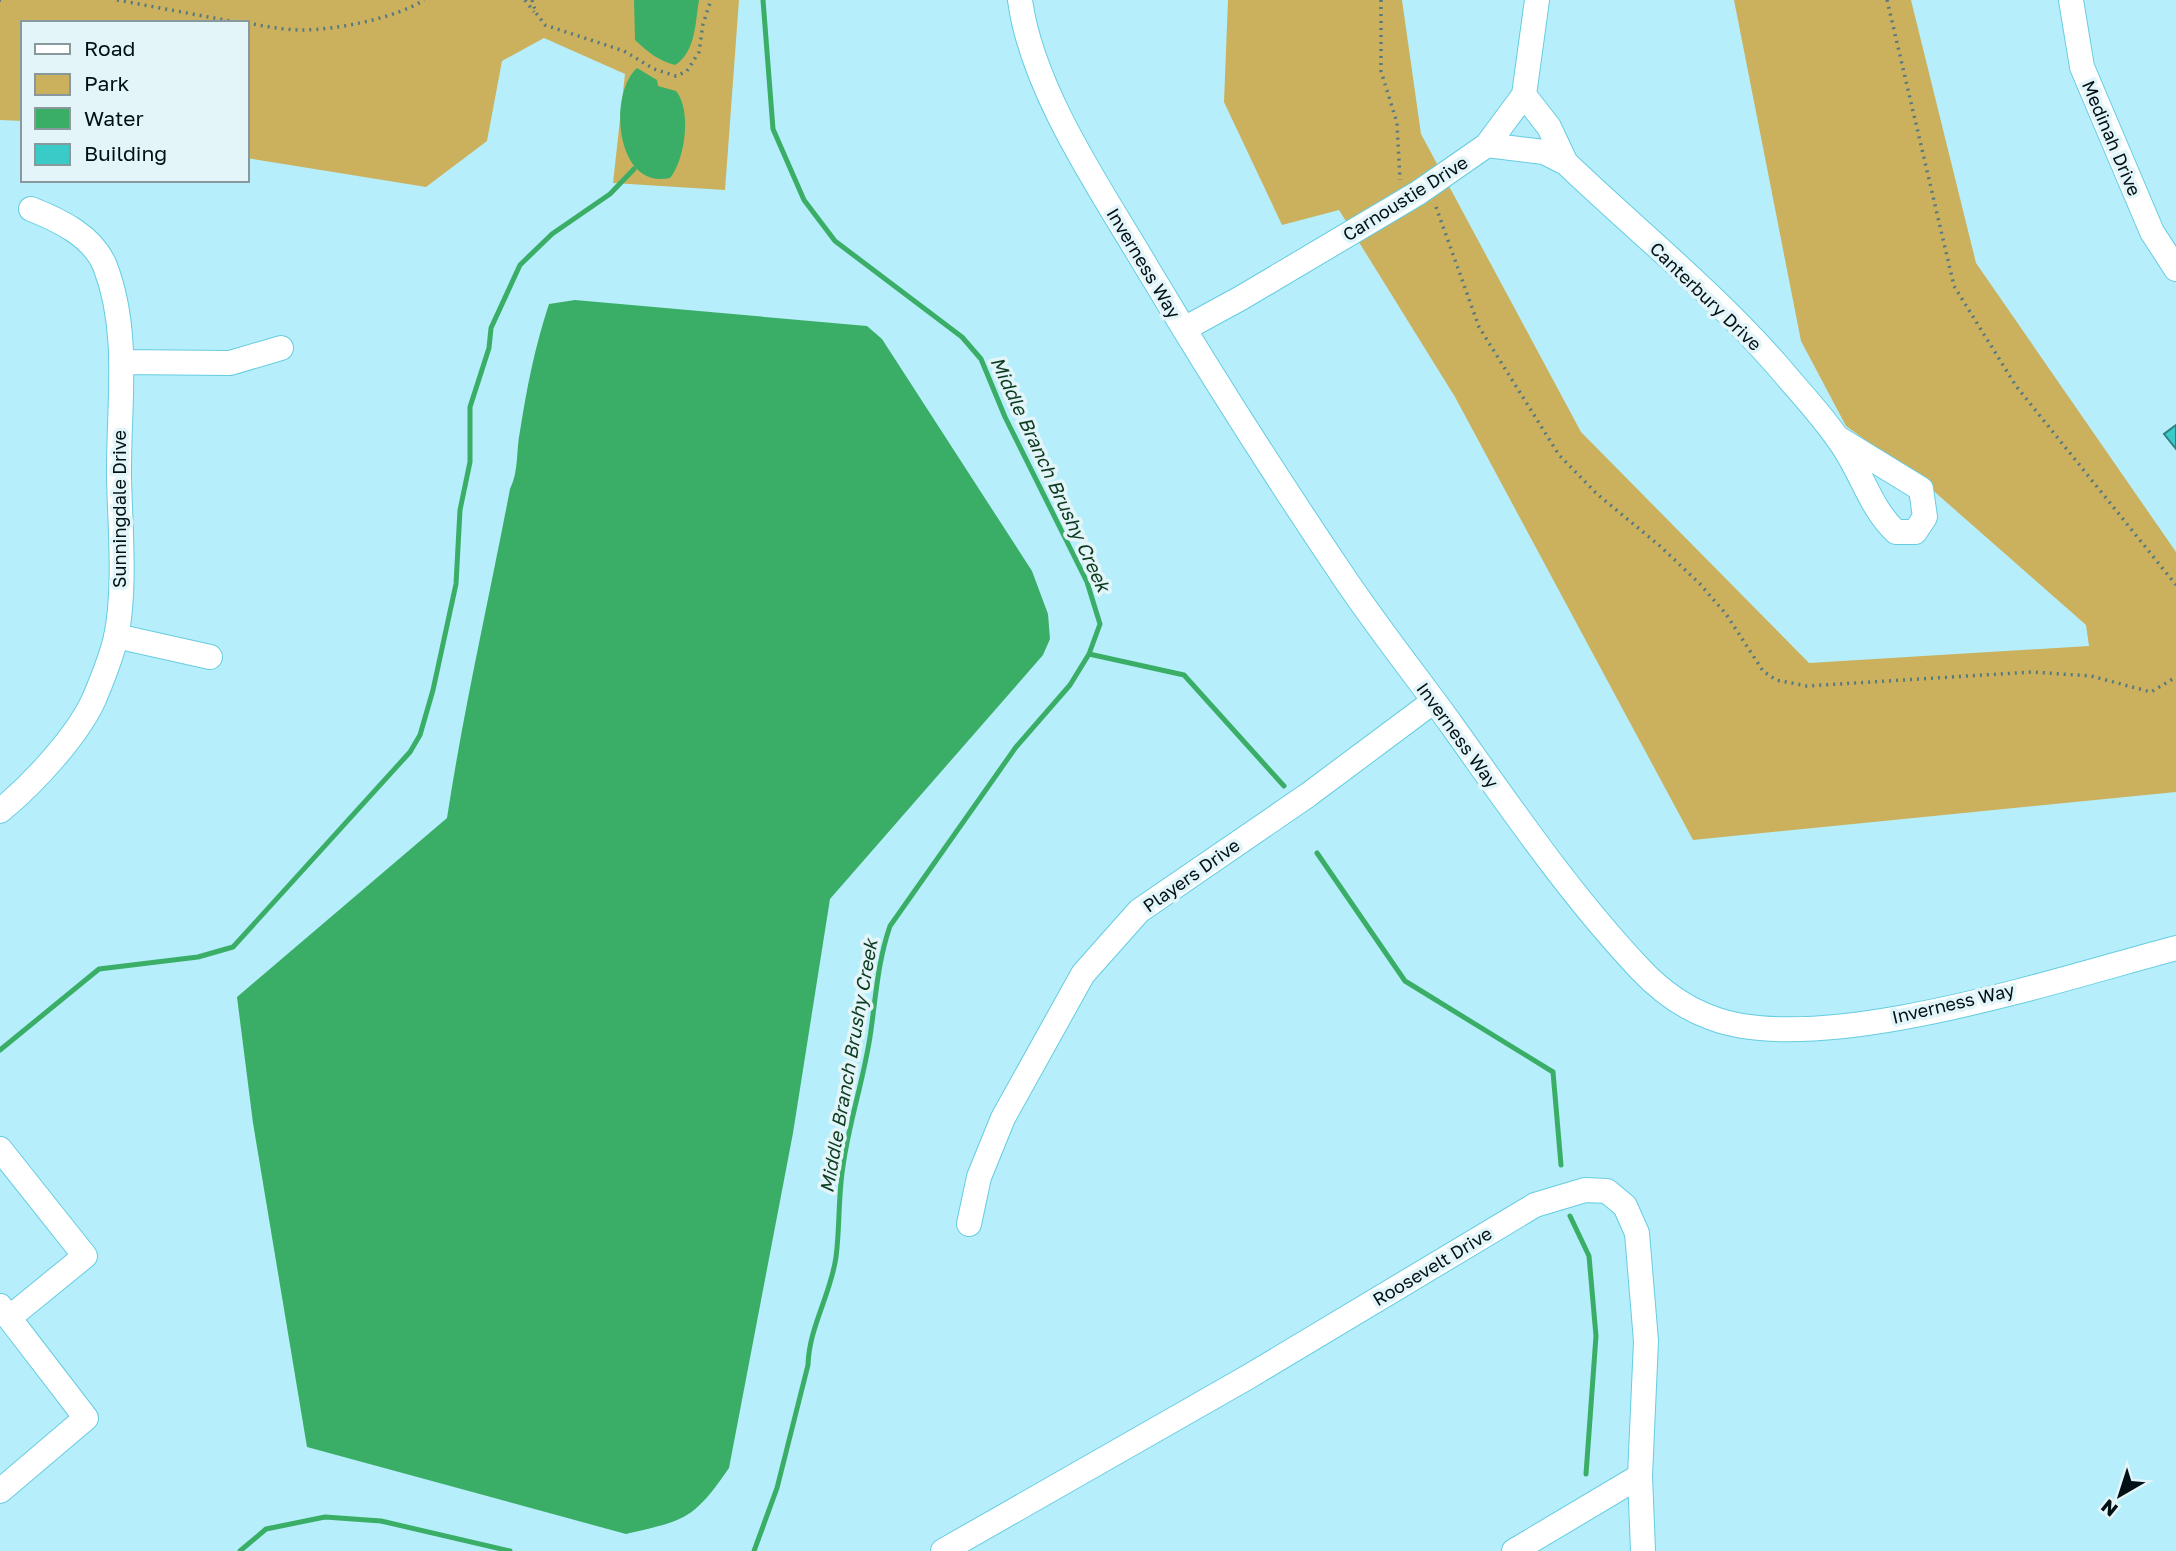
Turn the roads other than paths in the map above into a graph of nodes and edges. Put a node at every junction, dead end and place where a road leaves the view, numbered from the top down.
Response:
1 (1020, 0) edge
2 (1537, 0) edge
3 (2071, 0) edge
4 (1524, 95) junction
5 (1487, 145) junction
6 (1566, 163) junction
7 (31, 209) dead end
8 (2176, 269) edge
9 (1184, 328) junction
10 (281, 348) dead end
11 (121, 362) junction
12 (1838, 438) dead end
13 (116, 636) junction
14 (210, 657) dead end
15 (1434, 701) junction
16 (0, 811) edge
17 (2176, 948) edge
18 (0, 1149) edge
19 (969, 1224) dead end
20 (5, 1312) edge
21 (1640, 1476) junction
22 (0, 1492) edge
23 (943, 1551) edge
24 (1514, 1551) edge
25 (1643, 1551) edge

1 - 9 street, Inverness Way
2 - 4 street, Carnoustie Drive
3 - 8 street, Medinah Drive
4 - 5 street, Carnoustie Drive
4 - 6 street, Canterbury Drive
5 - 6 street, Canterbury Drive
5 - 9 street, Carnoustie Drive
6 - 12 street, Canterbury Drive
7 - 11 street, Sunningdale Drive
9 - 15 street, Inverness Way
10 - 11 street
11 - 13 street, Sunningdale Drive
13 - 14 street
13 - 16 street, Sunningdale Drive
15 - 17 street, Inverness Way
15 - 19 street, Players Drive
18 - 20 street
20 - 22 street
21 - 23 street, Roosevelt Drive
21 - 24 street
21 - 25 street, Roosevelt Drive

